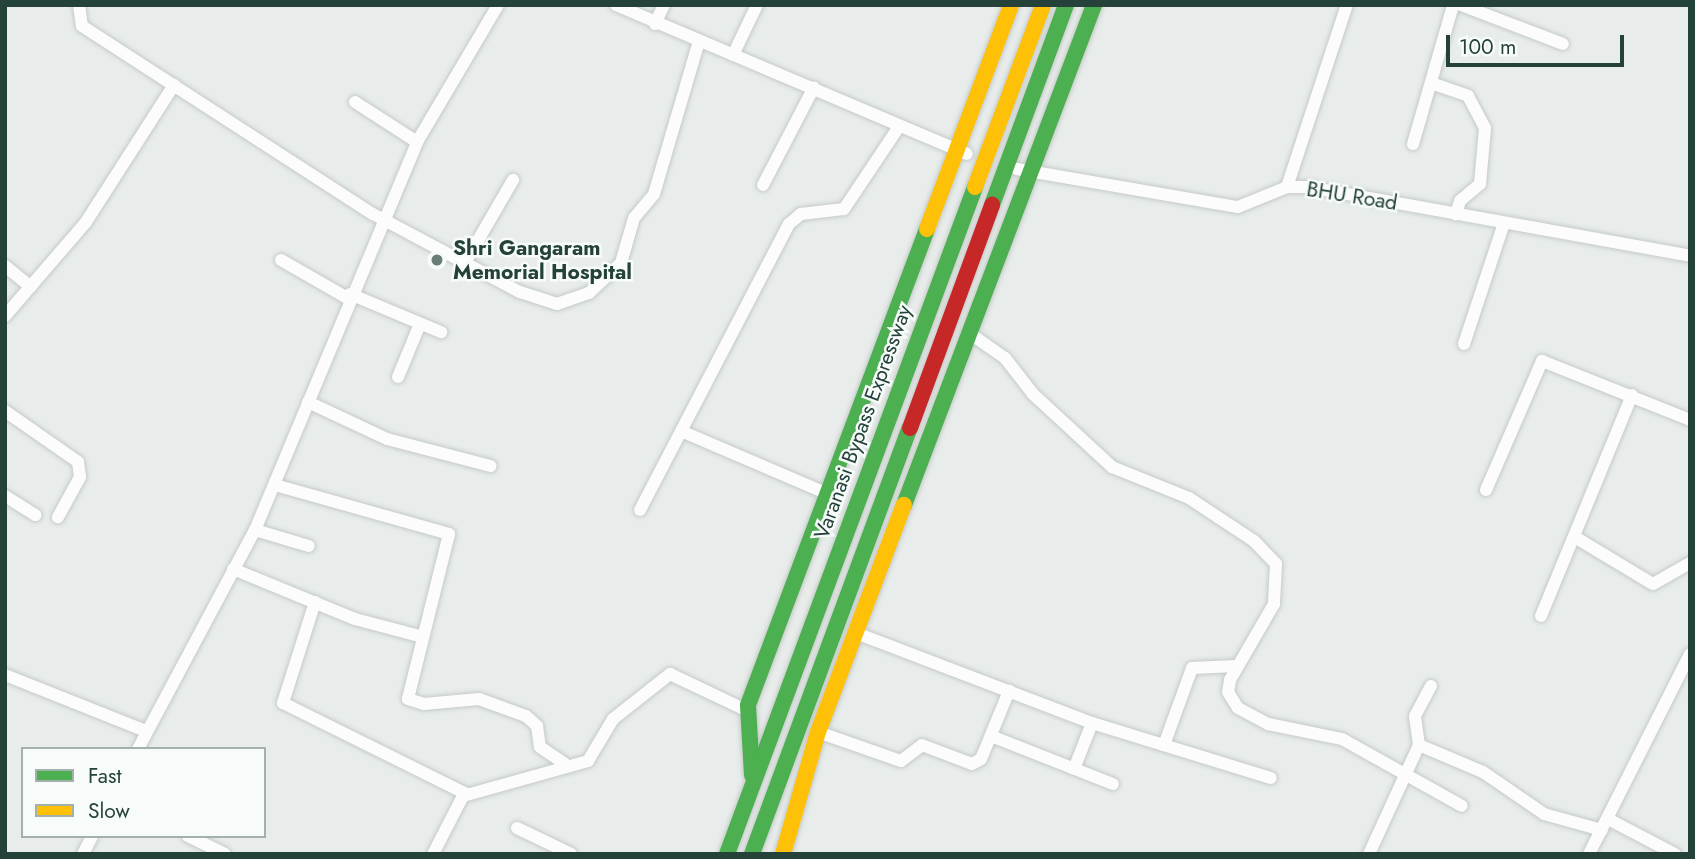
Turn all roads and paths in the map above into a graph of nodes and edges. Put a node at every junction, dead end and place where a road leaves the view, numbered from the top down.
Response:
1 (79, 5) edge
2 (498, 5) edge
3 (616, 5) edge
4 (664, 5) edge
5 (757, 5) edge
6 (1012, 5) edge
7 (1043, 5) edge
8 (1066, 5) edge
9 (1094, 5) edge
10 (1347, 5) edge
11 (1453, 5) edge
12 (1461, 5) edge
13 (655, 24) junction
14 (699, 41) junction
15 (1563, 44) dead end
16 (733, 55) junction
17 (1431, 83) junction
18 (174, 85) junction
19 (814, 88) junction
20 (355, 102) dead end
21 (898, 128) junction
22 (417, 142) junction
23 (1413, 144) dead end
24 (961, 152) junction
25 (1017, 169) dead end
26 (1034, 174) junction
27 (513, 180) dead end
28 (763, 185) dead end
29 (1287, 187) junction
30 (1456, 214) junction
31 (382, 216) junction
32 (1504, 223) junction
33 (1690, 257) edge
34 (281, 260) dead end
35 (466, 261) junction
36 (5, 266) edge
37 (31, 287) junction
38 (350, 297) junction
39 (5, 316) edge
40 (420, 324) junction
41 (442, 332) dead end
42 (972, 335) junction
43 (1464, 344) dead end
44 (398, 377) dead end
45 (1632, 395) junction
46 (308, 402) junction
47 (5, 411) edge
48 (1690, 420) edge
49 (681, 431) junction
50 (491, 466) dead end
51 (275, 485) junction
52 (1486, 490) dead end
53 (828, 494) junction
54 (5, 496) edge
55 (640, 510) dead end
56 (35, 515) dead end
57 (58, 517) dead end
58 (256, 530) junction
59 (1577, 539) junction
60 (309, 546) dead end
61 (1690, 562) edge
62 (233, 569) junction
63 (315, 602) junction
64 (1541, 616) dead end
65 (856, 632) junction
66 (423, 637) junction
67 (1690, 653) edge
68 (1236, 666) junction
69 (5, 674) edge
70 (1430, 686) dead end
71 (1009, 691) junction
72 (748, 711) junction
73 (1092, 723) junction
74 (146, 731) junction
75 (818, 733) junction
76 (991, 736) junction
77 (1164, 745) junction
78 (1419, 746) junction
79 (139, 747) edge
80 (565, 764) junction
81 (1074, 769) junction
82 (752, 775) junction
83 (1405, 777) junction
84 (1271, 778) dead end
85 (1113, 784) dead end
86 (466, 794) junction
87 (1462, 806) dead end
88 (1605, 825) junction
89 (517, 828) dead end
90 (91, 838) edge
91 (192, 838) edge
92 (83, 854) edge
93 (225, 854) edge
94 (433, 854) edge
95 (570, 854) edge
96 (727, 854) edge
97 (752, 854) edge
98 (783, 854) edge
99 (1369, 854) edge
100 (1590, 854) edge
101 (1675, 854) edge

1 - 18 street
2 - 22 street
3 - 13 street
4 - 13 street
5 - 16 street
6 - 24 main road
7 - 82 main road, Varanasi Bypass Expressway
8 - 97 main road, Varanasi Bypass Expressway
9 - 26 main road
10 - 29 street
11 - 17 street
12 - 15 street
13 - 14 street
14 - 16 street
14 - 35 street
16 - 19 street
17 - 23 street
17 - 30 street
18 - 31 street
18 - 37 street
19 - 21 street
19 - 28 street
20 - 22 street
21 - 24 street
21 - 49 street
22 - 31 street
24 - 53 main road
25 - 26 street, BHU Road
26 - 29 street, BHU Road
26 - 42 main road
27 - 35 street
29 - 30 street, BHU Road
30 - 32 street, BHU Road
31 - 35 street
31 - 38 street
32 - 33 street, BHU Road
32 - 43 street
34 - 38 street
36 - 37 street
37 - 39 street
38 - 40 street
38 - 46 street
40 - 41 street
40 - 44 street
42 - 65 main road
42 - 68 street
45 - 48 street
45 - 52 street
45 - 59 street
46 - 50 street
46 - 51 street
47 - 57 street
49 - 53 street
49 - 55 street
51 - 58 street
51 - 66 street
53 - 72 main road
54 - 56 street
58 - 60 street
58 - 62 street
59 - 61 street
59 - 64 street
62 - 63 street
62 - 74 street
63 - 66 street
63 - 86 street
65 - 71 street
65 - 75 main road
66 - 80 street
67 - 88 street
68 - 77 street
68 - 83 street
69 - 74 street
70 - 78 street
71 - 73 street
71 - 76 street
72 - 80 street
72 - 82 main road
73 - 77 street
73 - 81 street
74 - 79 street
75 - 76 street
75 - 98 main road
76 - 81 street
77 - 84 street
78 - 83 street
78 - 88 street
80 - 86 street
81 - 85 street
82 - 96 main road, Varanasi Bypass Expressway
83 - 87 street
83 - 99 street
86 - 94 street
88 - 100 street
88 - 101 street
89 - 95 street
90 - 92 street
91 - 93 street

